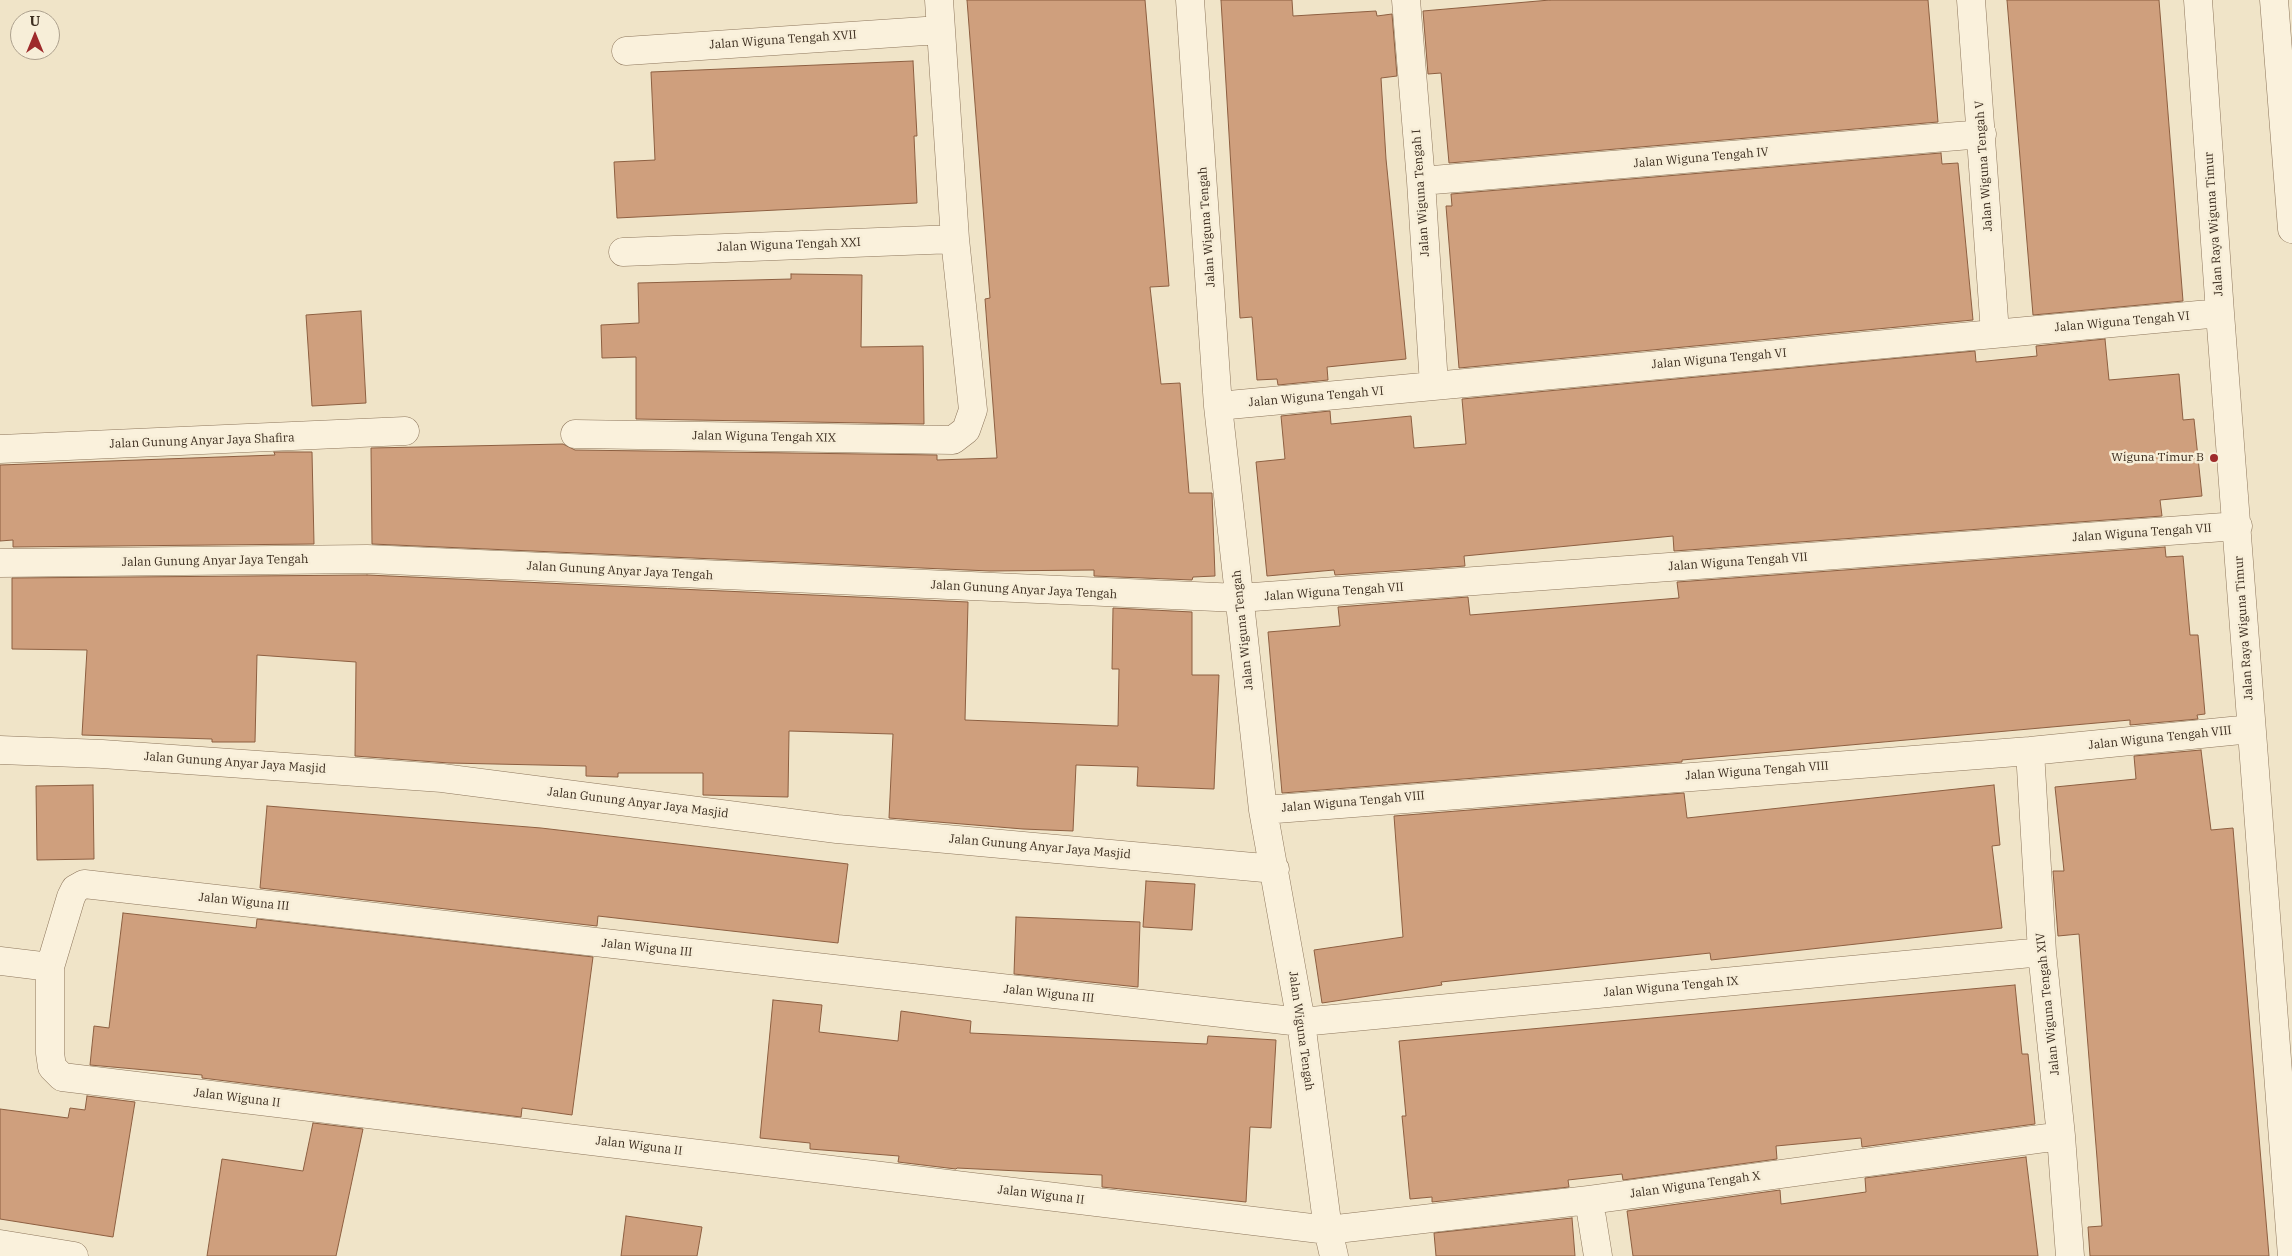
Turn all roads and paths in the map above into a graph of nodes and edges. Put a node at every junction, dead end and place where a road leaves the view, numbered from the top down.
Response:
1 (939, 0) edge
2 (1190, 0) edge
3 (1406, 0) edge
4 (1971, 0) edge
5 (2198, 0) edge
6 (2274, 0) edge
7 (940, 30) junction
8 (626, 51) dead end
9 (1982, 134) junction
10 (1421, 181) junction
11 (2292, 229) edge
12 (954, 238) junction
13 (623, 252) dead end
14 (2220, 314) junction
15 (1995, 333) junction
16 (1434, 386) junction
17 (1218, 406) junction
18 (404, 431) dead end
19 (575, 434) dead end
20 (0, 449) edge
21 (2238, 526) junction
22 (0, 563) edge
23 (1239, 598) junction
24 (2251, 729) junction
25 (0, 750) edge
26 (2030, 751) junction
27 (1263, 810) junction
28 (1275, 868) junction
29 (2042, 952) junction
30 (0, 961) edge
31 (50, 967) junction
32 (1301, 1022) junction
33 (2061, 1136) junction
34 (2288, 1143) edge
35 (1589, 1200) junction
36 (1328, 1230) junction
37 (0, 1244) edge
38 (74, 1256) edge
39 (1334, 1256) edge
40 (1598, 1256) edge
41 (2070, 1256) edge
42 (2292, 1256) edge

1 - 7 street
2 - 17 street, Jalan Wiguna Tengah
3 - 10 street, Jalan Wiguna Tengah I
4 - 9 street, Jalan Wiguna Tengah V
5 - 14 street, Jalan Raya Wiguna Timur
6 - 11 street
7 - 8 street, Jalan Wiguna Tengah XVII
7 - 12 street
9 - 10 street, Jalan Wiguna Tengah IV
9 - 15 street, Jalan Wiguna Tengah V
10 - 16 street, Jalan Wiguna Tengah I
12 - 13 street, Jalan Wiguna Tengah XXI
12 - 19 street, Jalan Wiguna Tengah XIX
14 - 15 street, Jalan Wiguna Tengah VI
14 - 21 street, Jalan Raya Wiguna Timur
15 - 16 street, Jalan Wiguna Tengah VI
16 - 17 street, Jalan Wiguna Tengah VI
17 - 23 street, Jalan Wiguna Tengah
18 - 20 street, Jalan Gunung Anyar Jaya Shafira
21 - 23 street, Jalan Wiguna Tengah VII
21 - 24 street, Jalan Raya Wiguna Timur
22 - 23 street, Jalan Gunung Anyar Jaya Tengah
23 - 27 street, Jalan Wiguna Tengah
24 - 26 street, Jalan Wiguna Tengah VIII
24 - 34 street, Jalan Raya Wiguna Timur
25 - 28 street, Jalan Gunung Anyar Jaya Masjid
26 - 27 street, Jalan Wiguna Tengah VIII
26 - 29 street, Jalan Wiguna Tengah XIV
27 - 28 street, Jalan Wiguna Tengah
28 - 32 street, Jalan Wiguna Tengah
29 - 32 street, Jalan Wiguna Tengah IX
29 - 33 street, Jalan Wiguna Tengah XIV
30 - 31 street
31 - 32 street, Jalan Wiguna III
31 - 36 street, Jalan Wiguna II
32 - 36 street, Jalan Wiguna Tengah
33 - 35 street, Jalan Wiguna Tengah X
33 - 41 street, Jalan Wiguna Tengah XIV
34 - 42 street, Jalan Raya Wiguna Timur
35 - 36 street, Jalan Wiguna Tengah X
35 - 40 street
36 - 39 street, Jalan Wiguna Tengah
37 - 38 street

